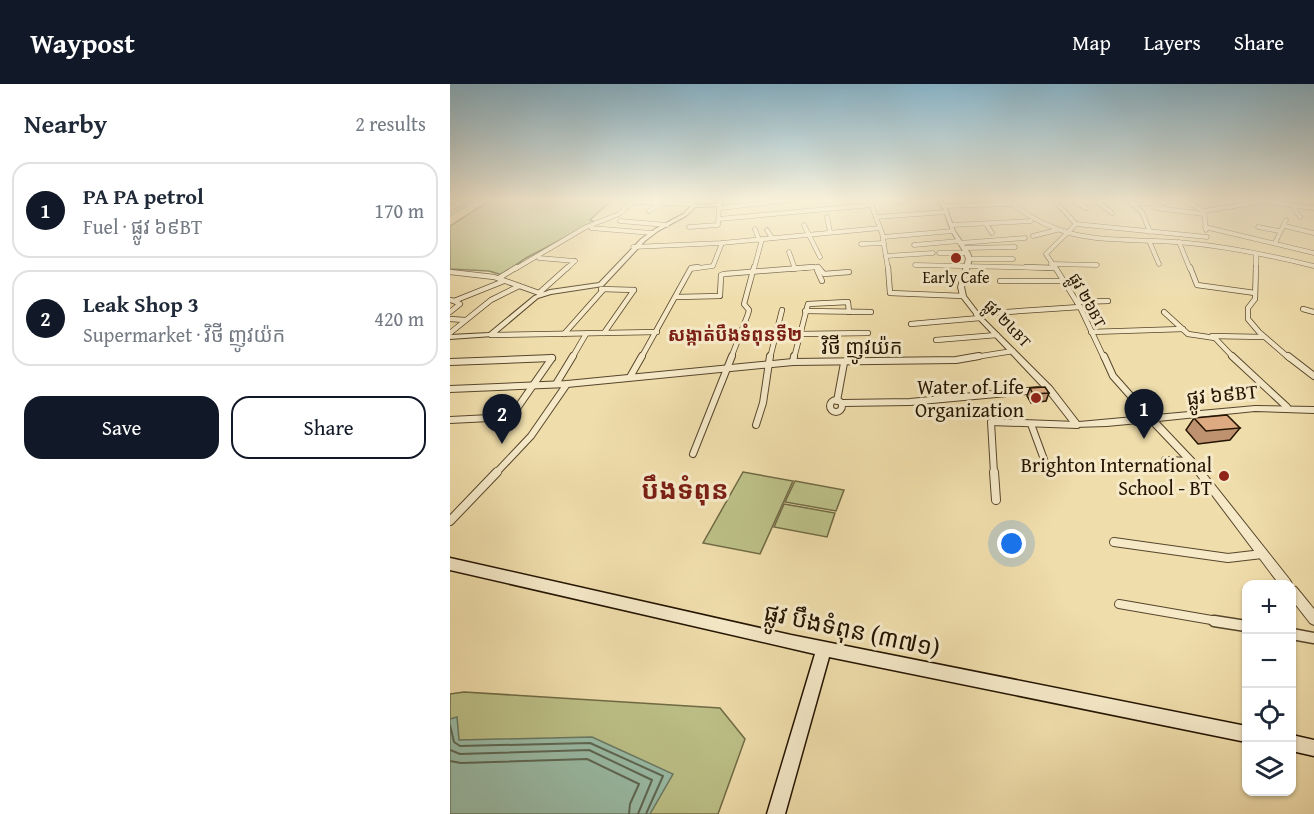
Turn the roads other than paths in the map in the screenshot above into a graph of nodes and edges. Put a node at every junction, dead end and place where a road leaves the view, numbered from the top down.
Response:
1 (576, 233) edge
2 (652, 233) edge
3 (757, 233) edge
4 (769, 233) edge
5 (818, 233) edge
6 (882, 233) edge
7 (913, 233) edge
8 (955, 233) edge
9 (1045, 233) edge
10 (1068, 233) joint
11 (1162, 233) edge
12 (1206, 233) edge
13 (1232, 233) edge
14 (1278, 233) edge
15 (807, 234) junction
16 (1033, 236) dead end
17 (883, 237) junction
18 (1087, 237) junction
19 (1207, 237) junction
20 (772, 238) junction
21 (1025, 238) dead end
22 (761, 239) junction
23 (1179, 242) junction
24 (722, 243) junction
25 (884, 243) junction
26 (1088, 243) dead end
27 (1150, 243) junction
28 (1275, 243) junction
29 (861, 244) dead end
30 (914, 245) dead end
31 (1210, 246) junction
32 (633, 247) junction
33 (1015, 247) dead end
34 (964, 249) junction
35 (789, 252) dead end
36 (933, 253) dead end
37 (939, 253) dead end
38 (1314, 253) edge
39 (1256, 255) junction
40 (886, 256) junction
41 (820, 257) dead end
42 (539, 258) dead end
43 (1013, 259) dead end
44 (1160, 264) dead end
45 (915, 265) dead end
46 (1097, 265) dead end
47 (1053, 266) junction
48 (1314, 266) edge
49 (816, 267) junction
50 (967, 267) junction
51 (795, 269) junction
52 (450, 272) edge
53 (849, 272) dead end
54 (751, 273) junction
55 (502, 279) junction
56 (1000, 280) dead end
57 (822, 281) dead end
58 (1065, 281) junction
59 (519, 286) junction
60 (601, 288) junction
61 (1255, 293) junction
62 (540, 294) junction
63 (963, 296) junction
64 (676, 297) junction
65 (452, 300) edge
66 (1108, 301) dead end
67 (1078, 304) junction
68 (1304, 309) dead end
69 (782, 310) dead end
70 (805, 311) junction
71 (450, 312) edge
72 (849, 312) junction
73 (871, 312) dead end
74 (1164, 312) dead end
75 (1314, 312) edge
76 (978, 316) junction
77 (450, 320) edge
78 (465, 320) junction
79 (911, 324) dead end
80 (1183, 329) junction
81 (657, 332) junction
82 (1091, 332) junction
83 (604, 333) junction
84 (868, 333) dead end
85 (564, 334) junction
86 (586, 334) junction
87 (799, 334) junction
88 (450, 335) edge
89 (997, 335) junction
90 (491, 336) junction
91 (1212, 336) junction
92 (1264, 337) junction
93 (936, 339) dead end
94 (1013, 351) junction
95 (450, 362) edge
96 (793, 362) junction
97 (844, 363) junction
98 (768, 364) junction
99 (727, 368) junction
100 (1314, 376) edge
101 (630, 377) junction
102 (556, 384) junction
103 (567, 384) junction
104 (533, 386) junction
105 (450, 389) edge
106 (1049, 389) junction
107 (1287, 407) junction
108 (1314, 410) edge
109 (450, 420) edge
110 (1153, 420) junction
111 (756, 424) dead end
112 (1031, 424) junction
113 (1077, 425) junction
114 (693, 454) dead end
115 (1165, 460) dead end
116 (1191, 462) junction
117 (1049, 474) dead end
118 (996, 500) dead end
119 (450, 521) edge
120 (1114, 542) dead end
121 (1262, 555) junction
122 (450, 564) edge
123 (1282, 580) edge
124 (1296, 596) edge
125 (1119, 604) dead end
126 (1314, 619) edge
127 (1242, 625) edge
128 (1296, 635) edge
129 (1314, 638) edge
130 (824, 649) junction
131 (1242, 733) edge
132 (1296, 744) edge
133 (1314, 748) edge
134 (776, 814) edge

1 - 55 street
2 - 32 street
3 - 22 street
4 - 20 street
5 - 15 street
6 - 17 street
7 - 17 street
8 - 34 street
9 - 16 street
10 - 18 street
10 - 47 street, ផ្លូវ ២៦BT
11 - 19 street
12 - 19 street
13 - 28 street
14 - 28 street
15 - 20 street
15 - 41 street
17 - 25 street
18 - 26 street
18 - 27 street
19 - 31 street
20 - 22 street
21 - 34 street
22 - 24 street
22 - 54 street
23 - 27 street
23 - 31 street
23 - 61 street
24 - 32 street
24 - 64 street
25 - 29 street
25 - 40 street
27 - 44 street
28 - 38 street
30 - 34 street
31 - 39 street
32 - 60 street
33 - 34 street
34 - 37 street
34 - 43 street
34 - 50 street, ផ្លូវ ២៤BT
35 - 51 street
36 - 40 street
39 - 48 street
39 - 61 street
40 - 63 street
42 - 62 street
45 - 50 street
46 - 47 street
47 - 50 street
47 - 58 street, ផ្លូវ ២៦BT
49 - 51 street
49 - 53 street
49 - 57 street
50 - 63 street, ផ្លូវ ២៤BT
51 - 54 street
52 - 55 street
54 - 64 street
54 - 99 street
55 - 59 street
55 - 65 street
56 - 58 street
58 - 67 street, ផ្លូវ ២៦BT
59 - 62 street
59 - 78 street
60 - 62 street
60 - 83 street
60 - 85 street
61 - 92 street
62 - 90 street
63 - 76 street, ផ្លូវ ២៤BT
64 - 81 street
65 - 71 street
66 - 67 street
67 - 76 street
67 - 82 street, ផ្លូវ ២៦BT
68 - 75 street
69 - 98 street
70 - 72 street
70 - 72 street
70 - 87 street
72 - 73 street
74 - 80 street
76 - 79 street
76 - 89 street, ផ្លូវ ២៤BT
77 - 78 street
78 - 88 street
80 - 82 street
80 - 91 street
81 - 83 street
81 - 101 street
82 - 110 street, ផ្លូវ ២៦BT
83 - 86 street
84 - 87 street
85 - 86 street
85 - 90 street
86 - 102 street
87 - 96 street
88 - 90 street
89 - 93 street
89 - 94 street, ផ្លូវ ២៤BT
91 - 92 street
91 - 107 street
92 - 100 street
94 - 97 street, វិថី ញូវយ៉ក
94 - 106 street, ផ្លូវ ២៤BT
95 - 104 street
96 - 97 street, វិថី ញូវយ៉ក
96 - 98 street, វិថី ញូវយ៉ក
97 - 106 street
98 - 99 street, វិថី ញូវយ៉ក
98 - 111 street
99 - 101 street, វិថី ញូវយ៉ក
99 - 114 street
101 - 103 street, វិថី ញូវយ៉ក
102 - 103 street, វិថី ញូវយ៉ក
102 - 104 street, វិថី ញូវយ៉ក
103 - 119 street
104 - 105 street, វិថី ញូវយ៉ក
104 - 109 street
106 - 113 street, ផ្លូវ ២៤BT
107 - 108 street, ផ្លូវ ៦៩BT
107 - 110 street, ផ្លូវ ៦៩BT
110 - 113 street, ផ្លូវ ៦៩BT
110 - 116 street
112 - 113 street, ផ្លូវ ៦៩BT
112 - 117 street
112 - 118 street, ផ្លូវ ៦៩BT
115 - 116 street
116 - 121 street
120 - 121 street
121 - 123 street
122 - 130 main road, ផ្លូវ បឹងទំពុន (៣៧១)
124 - 126 street
125 - 127 street
128 - 129 street
130 - 131 main road, ផ្លូវ បឹងទំពុន (៣៧១)
130 - 134 main road
132 - 133 main road

